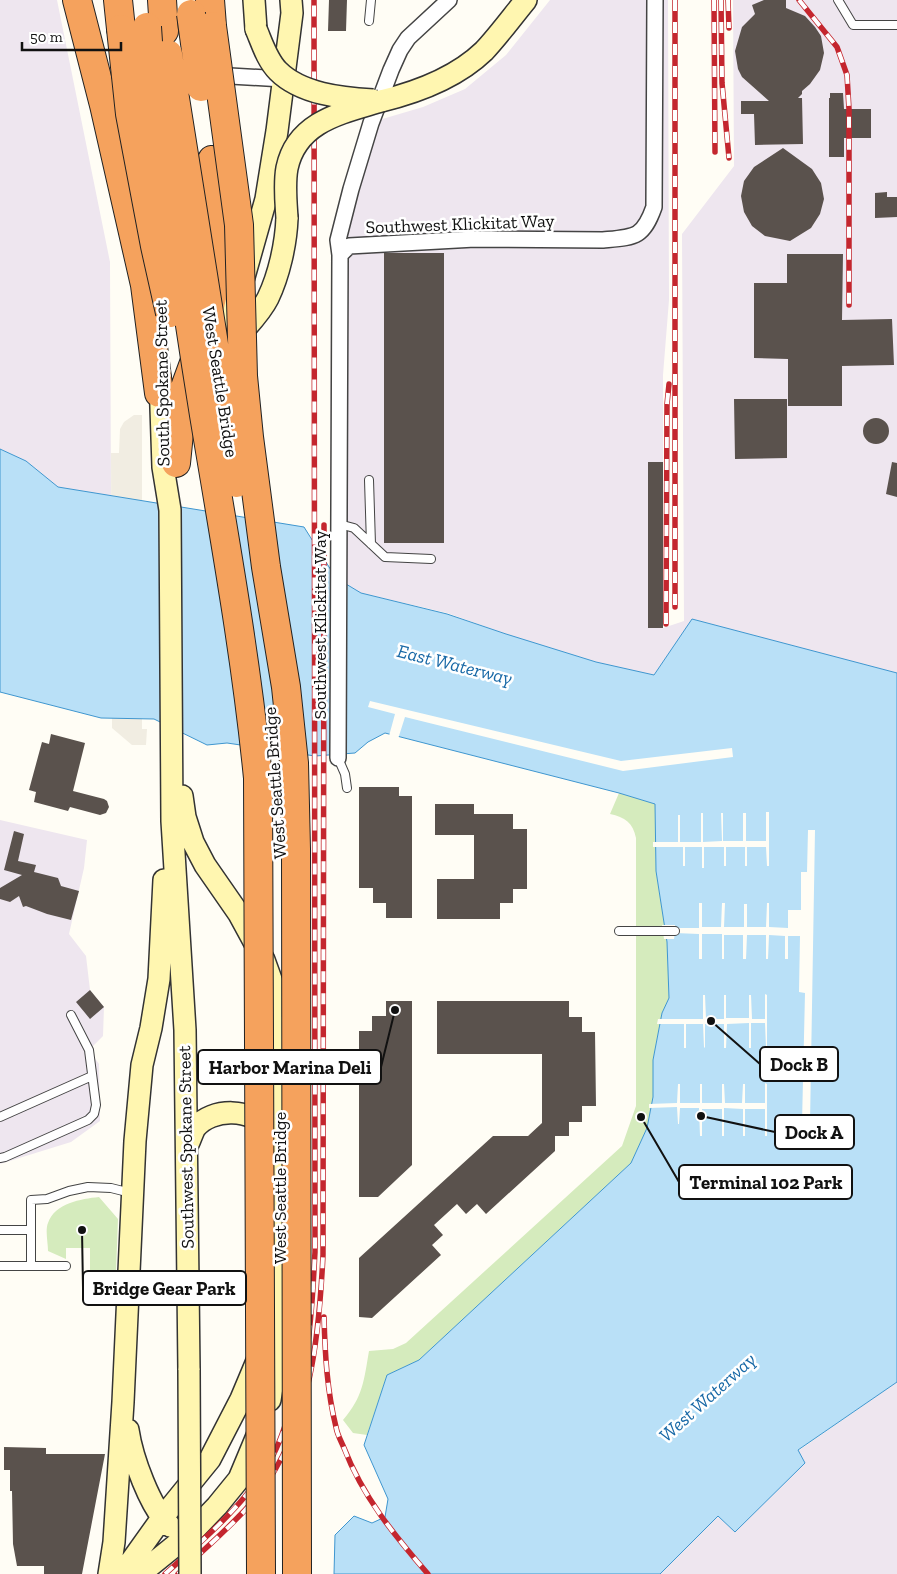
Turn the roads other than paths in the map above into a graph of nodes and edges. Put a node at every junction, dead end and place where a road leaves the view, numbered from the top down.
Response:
1 (77, 0) edge
2 (94, 0) edge
3 (118, 0) edge
4 (127, 0) edge
5 (147, 0) edge
6 (162, 0) edge
7 (254, 0) edge
8 (291, 0) edge
9 (371, 0) edge
10 (448, 0) edge
11 (526, 0) edge
12 (655, 0) edge
13 (838, 0) edge
14 (195, 3) edge
15 (369, 21) dead end
16 (897, 25) edge
17 (95, 58) junction
18 (136, 74) junction
19 (283, 79) junction
20 (381, 101) junction
21 (340, 255) junction
22 (209, 369) junction
23 (159, 393) junction
24 (176, 463) junction
25 (369, 480) dead end
26 (170, 510) junction
27 (339, 524) junction
28 (370, 544) junction
29 (227, 551) junction
30 (431, 559) dead end
31 (171, 751) junction
32 (338, 758) joint
33 (347, 788) dead end
34 (619, 931) dead end
35 (676, 931) dead end
36 (71, 1015) dead end
37 (92, 1076) junction
38 (0, 1117) edge
39 (276, 1142) junction
40 (187, 1146) junction
41 (0, 1158) edge
42 (133, 1193) junction
43 (0, 1230) edge
44 (31, 1230) junction
45 (0, 1266) edge
46 (31, 1266) junction
47 (66, 1266) dead end
48 (242, 1399) junction
49 (123, 1402) junction
50 (256, 1439) junction
51 (210, 1459) junction
52 (162, 1518) junction
53 (192, 1531) junction
54 (109, 1574) edge
55 (122, 1574) edge
56 (140, 1574) edge
57 (190, 1574) edge
58 (261, 1574) edge
59 (281, 1574) edge
60 (296, 1574) edge

1 - 17 highway
2 - 17 highway
3 - 29 highway, bridge
4 - 18 main road, South Spokane Street
5 - 29 highway, West Seattle Bridge, bridge
6 - 59 highway, West Seattle Bridge, bridge
7 - 20 main road, bridge
8 - 19 main road, South Spokane Street
9 - 15 lane
10 - 21 street
11 - 20 main road
12 - 21 street, Southwest Klickitat Way
13 - 16 lane
14 - 24 highway, bridge
14 - 60 highway, bridge
17 - 23 highway
18 - 19 street
18 - 23 main road, South Spokane Street
19 - 22 main road, South Spokane Street
20 - 22 main road, bridge
21 - 27 street, Southwest Klickitat Way
22 - 24 main road, South Spokane Street
23 - 26 main road, South Spokane Street
24 - 26 main road, South Spokane Street
25 - 28 lane
26 - 31 main road, Southwest Spokane Street
27 - 28 lane
27 - 32 street, Southwest Klickitat Way
28 - 30 lane
29 - 58 highway, West Seattle Bridge, bridge
31 - 39 main road
31 - 40 main road, Southwest Spokane Street
31 - 42 main road
32 - 33 lane
34 - 35 lane
36 - 37 lane
37 - 38 lane
37 - 41 lane
39 - 40 main road
39 - 48 main road
39 - 50 main road
40 - 57 main road, Southwest Spokane Street, bridge
42 - 44 lane
42 - 49 main road
43 - 44 lane
44 - 46 lane
45 - 46 lane
46 - 47 lane
48 - 50 main road
48 - 51 main road
49 - 52 main road
49 - 54 main road
50 - 51 main road
50 - 53 main road
51 - 52 main road
52 - 53 main road
52 - 55 main road
53 - 56 main road

